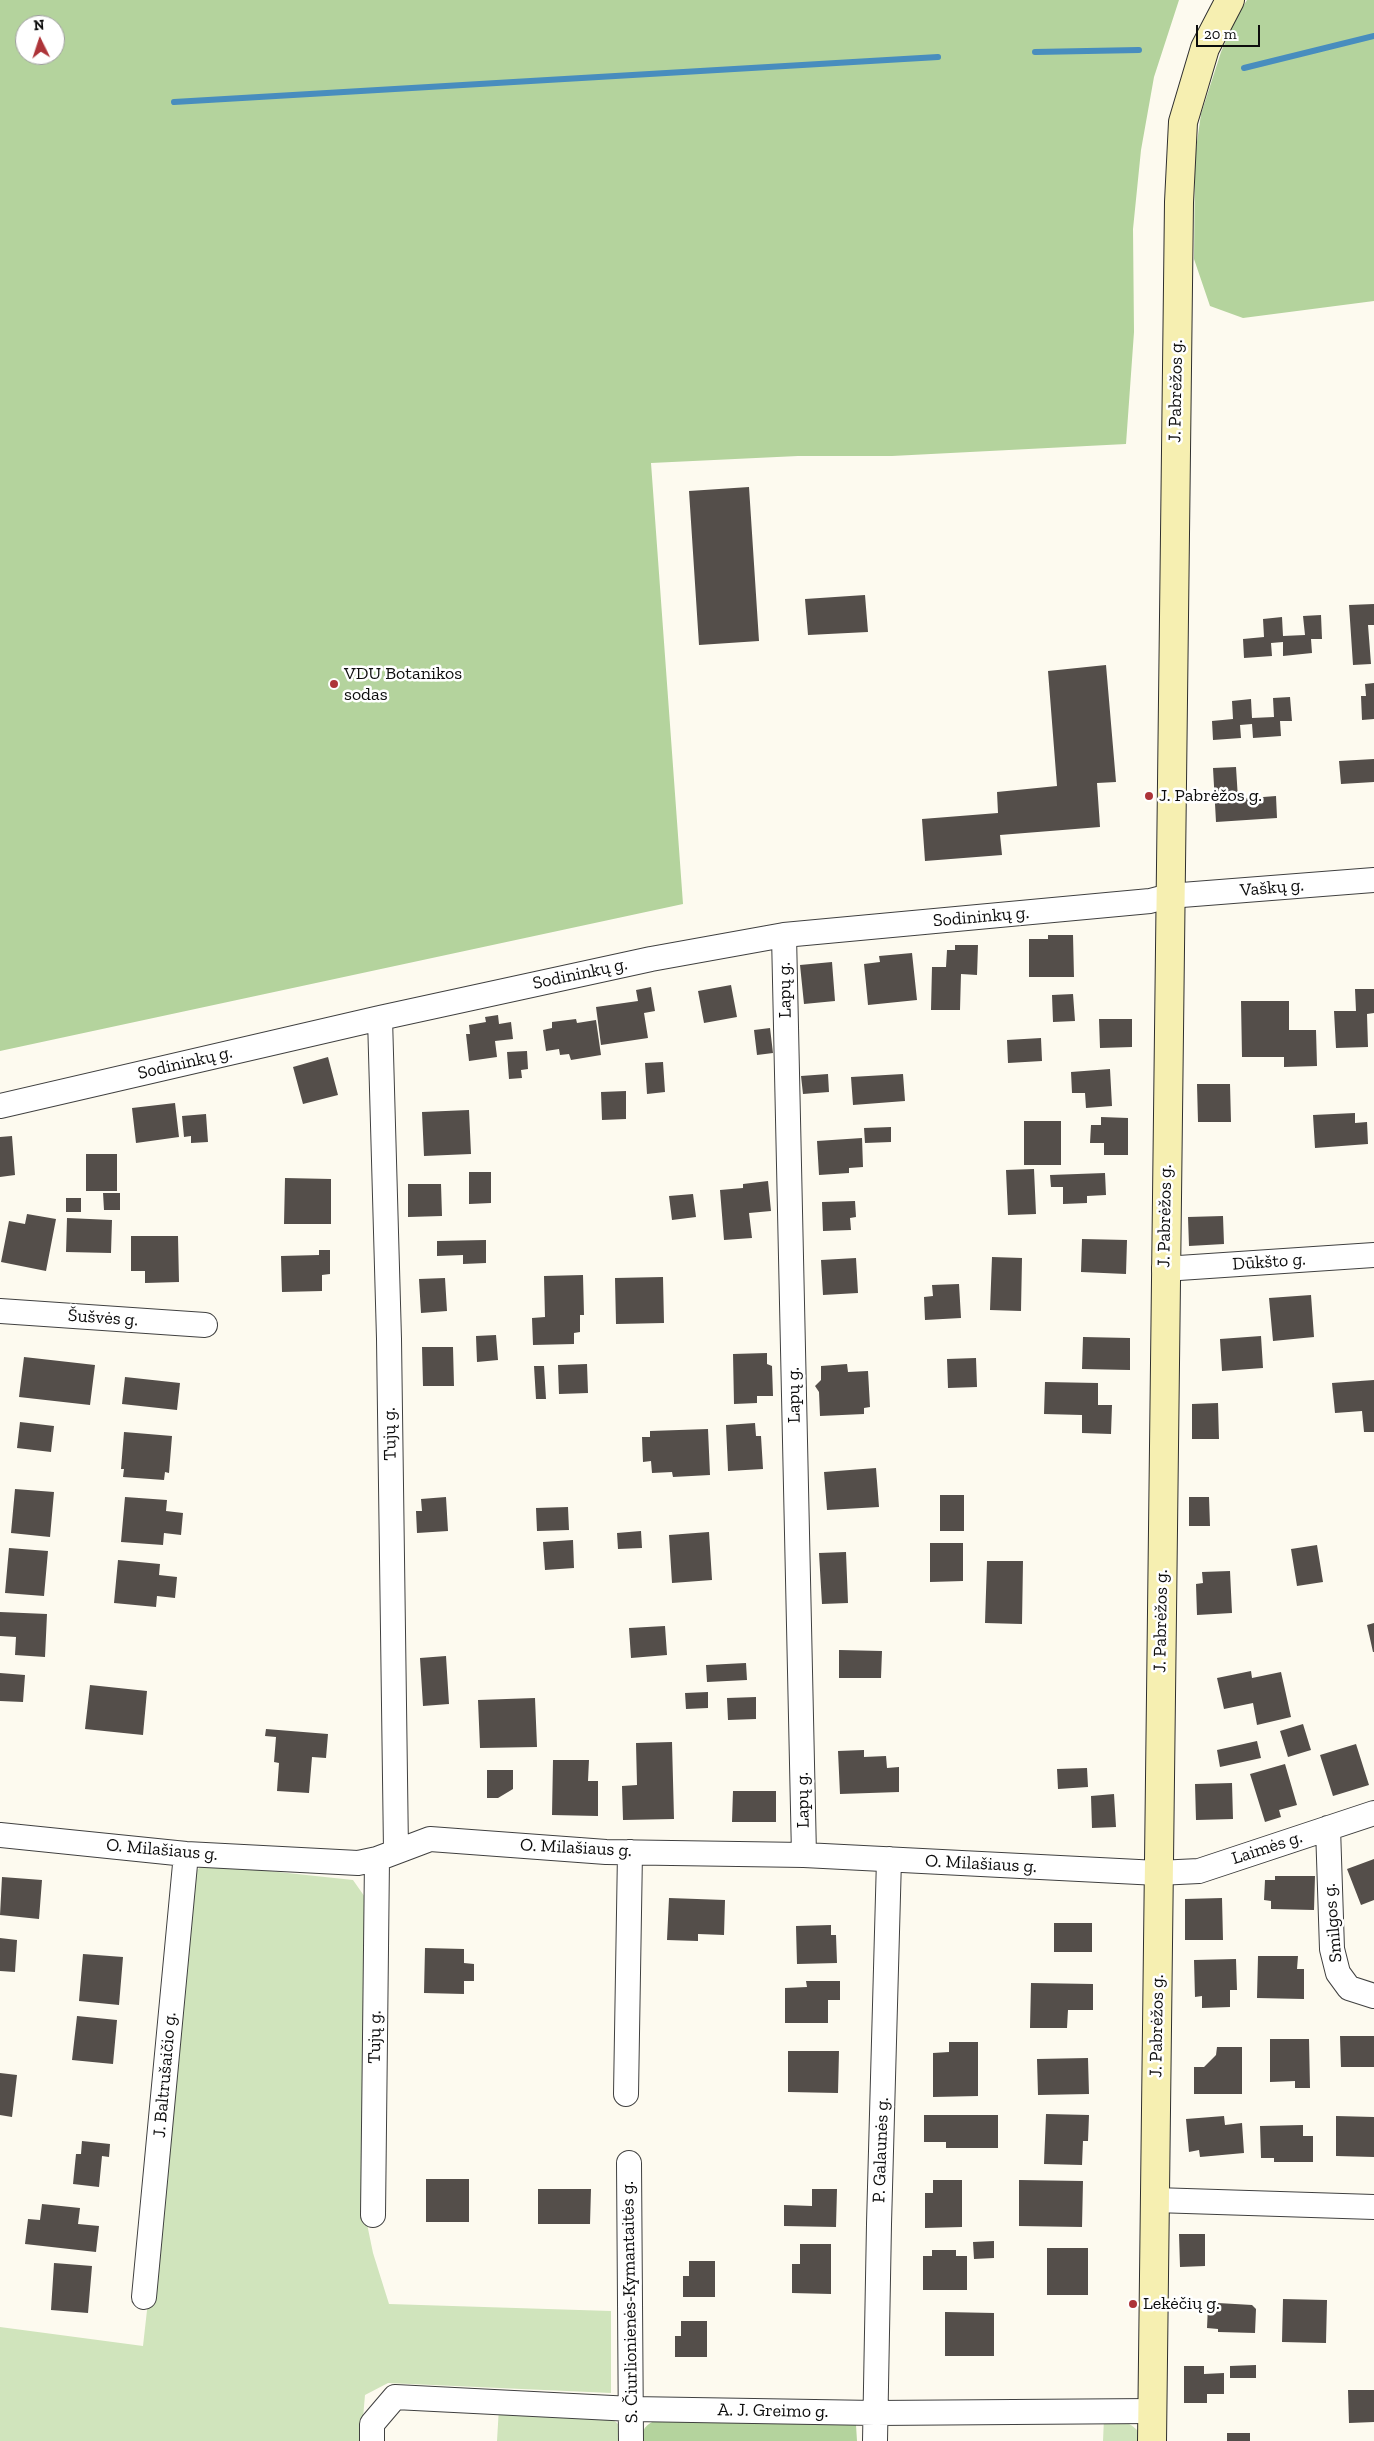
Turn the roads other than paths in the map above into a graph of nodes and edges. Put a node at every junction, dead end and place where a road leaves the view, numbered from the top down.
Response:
1 (1230, 0) edge
2 (1374, 880) edge
3 (1169, 896) junction
4 (784, 935) junction
5 (380, 1018) junction
6 (0, 1106) edge
7 (1374, 1255) edge
8 (1164, 1269) junction
9 (0, 1311) edge
10 (205, 1325) dead end
11 (1374, 1813) edge
12 (1328, 1828) junction
13 (0, 1835) edge
14 (630, 1852) junction
15 (186, 1854) junction
16 (387, 1855) junction
17 (804, 1855) junction
18 (889, 1859) junction
19 (1158, 1873) junction
20 (1374, 1996) edge
21 (626, 2094) dead end
22 (629, 2163) dead end
23 (1155, 2200) junction
24 (1374, 2207) edge
25 (373, 2215) dead end
26 (144, 2297) dead end
27 (632, 2409) junction
28 (1152, 2411) junction
29 (875, 2413) junction
30 (372, 2441) edge
31 (631, 2441) edge
32 (875, 2441) edge
33 (1152, 2441) edge

1 - 3 street, J. Pabrėžos g.
2 - 3 street, Vaškų g.
3 - 4 street, Sodininkų g.
3 - 8 street, J. Pabrėžos g.
4 - 5 street, Sodininkų g.
4 - 17 street, Lapų g.
5 - 6 street, Sodininkų g.
5 - 16 street, Tujų g.
7 - 8 street, Dūkšto g.
8 - 19 street, J. Pabrėžos g.
9 - 10 street, Šušvės g.
11 - 12 street, Laimės g.
12 - 19 street, Laimės g.
12 - 20 street, Smilgos g.
13 - 15 street, O. Milašiaus g.
14 - 16 street, O. Milašiaus g.
14 - 17 street, O. Milašiaus g.
14 - 21 street
15 - 16 street, O. Milašiaus g.
15 - 26 street, J. Baltrušaičio g.
16 - 25 street, Tujų g.
17 - 18 street, O. Milašiaus g.
18 - 19 street, O. Milašiaus g.
18 - 29 street, P. Galaunės g.
19 - 23 street, J. Pabrėžos g.
22 - 27 street, S. Čiurlionienės-Kymantaitės g.
23 - 24 street
23 - 28 street, J. Pabrėžos g.
27 - 29 street, A. J. Greimo g.
27 - 30 street, A. J. Greimo g.
27 - 31 street, S. Čiurlionienės-Kymantaitės g.
28 - 29 street, A. J. Greimo g.
28 - 33 street, J. Pabrėžos g.
29 - 32 street, P. Galaunės g.

